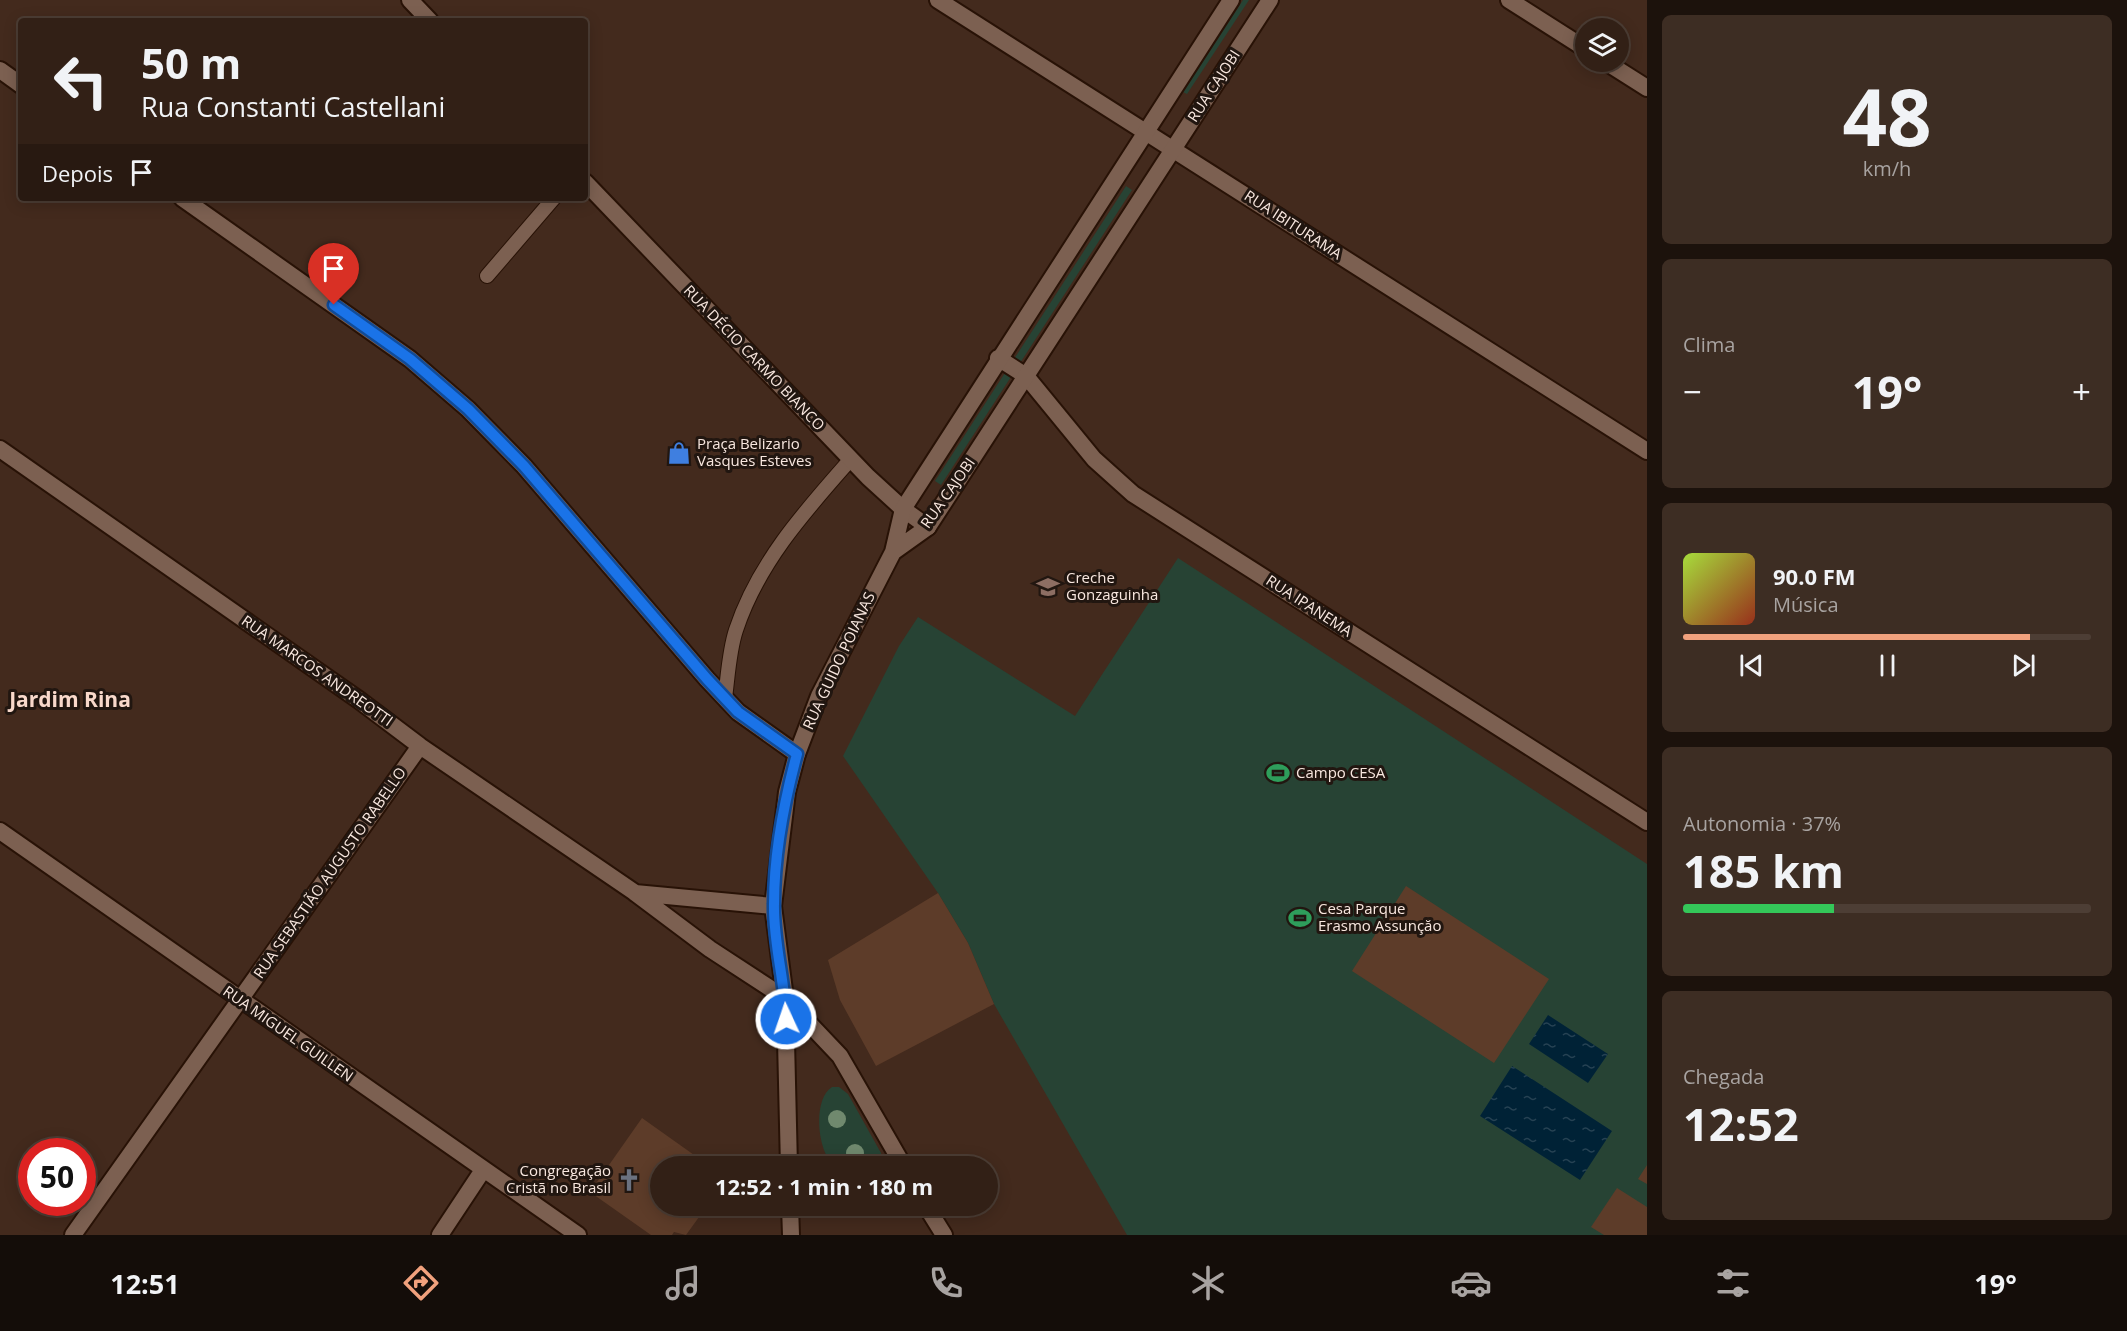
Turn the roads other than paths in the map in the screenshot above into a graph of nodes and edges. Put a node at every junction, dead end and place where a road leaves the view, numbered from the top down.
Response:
1 (410, 0) edge
2 (938, 0) edge
3 (1231, 0) edge
4 (1270, 0) edge
5 (1509, 0) edge
6 (427, 18) edge
7 (1575, 42) edge
8 (0, 70) edge
9 (1622, 72) edge
10 (18, 83) edge
11 (1647, 88) edge
12 (1145, 131) junction
13 (1173, 148) junction
14 (588, 185) edge
15 (186, 201) edge
16 (551, 201) edge
17 (487, 276) dead end
18 (998, 358) junction
19 (1026, 376) junction
20 (0, 449) edge
21 (1647, 451) edge
22 (851, 459) junction
23 (903, 509) junction
24 (928, 527) junction
25 (892, 552) junction
26 (725, 698) junction
27 (420, 746) junction
28 (797, 754) junction
29 (1647, 822) edge
30 (0, 831) edge
31 (634, 892) junction
32 (773, 906) junction
33 (785, 998) junction
34 (240, 1000) junction
35 (789, 1156) edge
36 (898, 1156) edge
37 (483, 1170) junction
38 (790, 1216) edge
39 (932, 1216) edge
40 (73, 1235) edge
41 (440, 1235) edge
42 (578, 1235) edge
43 (791, 1235) edge
44 (944, 1235) edge

1 - 6 street
2 - 12 street, RUA IBITURAMA
3 - 12 street, RUA CAJOBI
4 - 13 street, RUA CAJOBI
5 - 7 street
8 - 10 street
9 - 11 street
12 - 13 street, RUA IBITURAMA
12 - 18 street, RUA CAJOBI
13 - 19 street, RUA CAJOBI
13 - 21 street, RUA IBITURAMA
14 - 22 street, RUA DÉCIO CARMO BIANCO
15 - 26 street
16 - 17 lane
18 - 19 street, RUA IPANEMA
18 - 23 street, RUA CAJOBI
19 - 24 street, RUA CAJOBI
19 - 29 street, RUA IPANEMA
20 - 27 street, RUA MARCOS ANDREOTTI
22 - 23 street, RUA DÉCIO CARMO BIANCO
22 - 26 lane
23 - 24 street, RUA DÉCIO CARMO BIANCO
23 - 25 street, RUA CAJOBI
24 - 25 street, RUA CAJOBI
25 - 28 street, RUA GUIDO POIANAS
26 - 28 street
27 - 31 street, RUA MARCOS ANDREOTTI
27 - 34 street, RUA SEBASTIÃO AUGUSTO RABELLO
28 - 32 street, RUA GUIDO POIANAS
30 - 34 street, RUA MIGUEL GUILLEN
31 - 32 street, RUA MARCOS ANDREOTTI
31 - 33 street, RUA MARCOS ANDREOTTI
32 - 33 street, RUA GUIDO POIANAS
33 - 35 street, RUA GUIDO POIANAS
33 - 36 street, RUA MARCOS ANDREOTTI
34 - 37 street, RUA MIGUEL GUILLEN
34 - 40 street, RUA SEBASTIÃO AUGUSTO RABELLO
37 - 41 street
37 - 42 street, RUA MIGUEL GUILLEN
38 - 43 street
39 - 44 street

